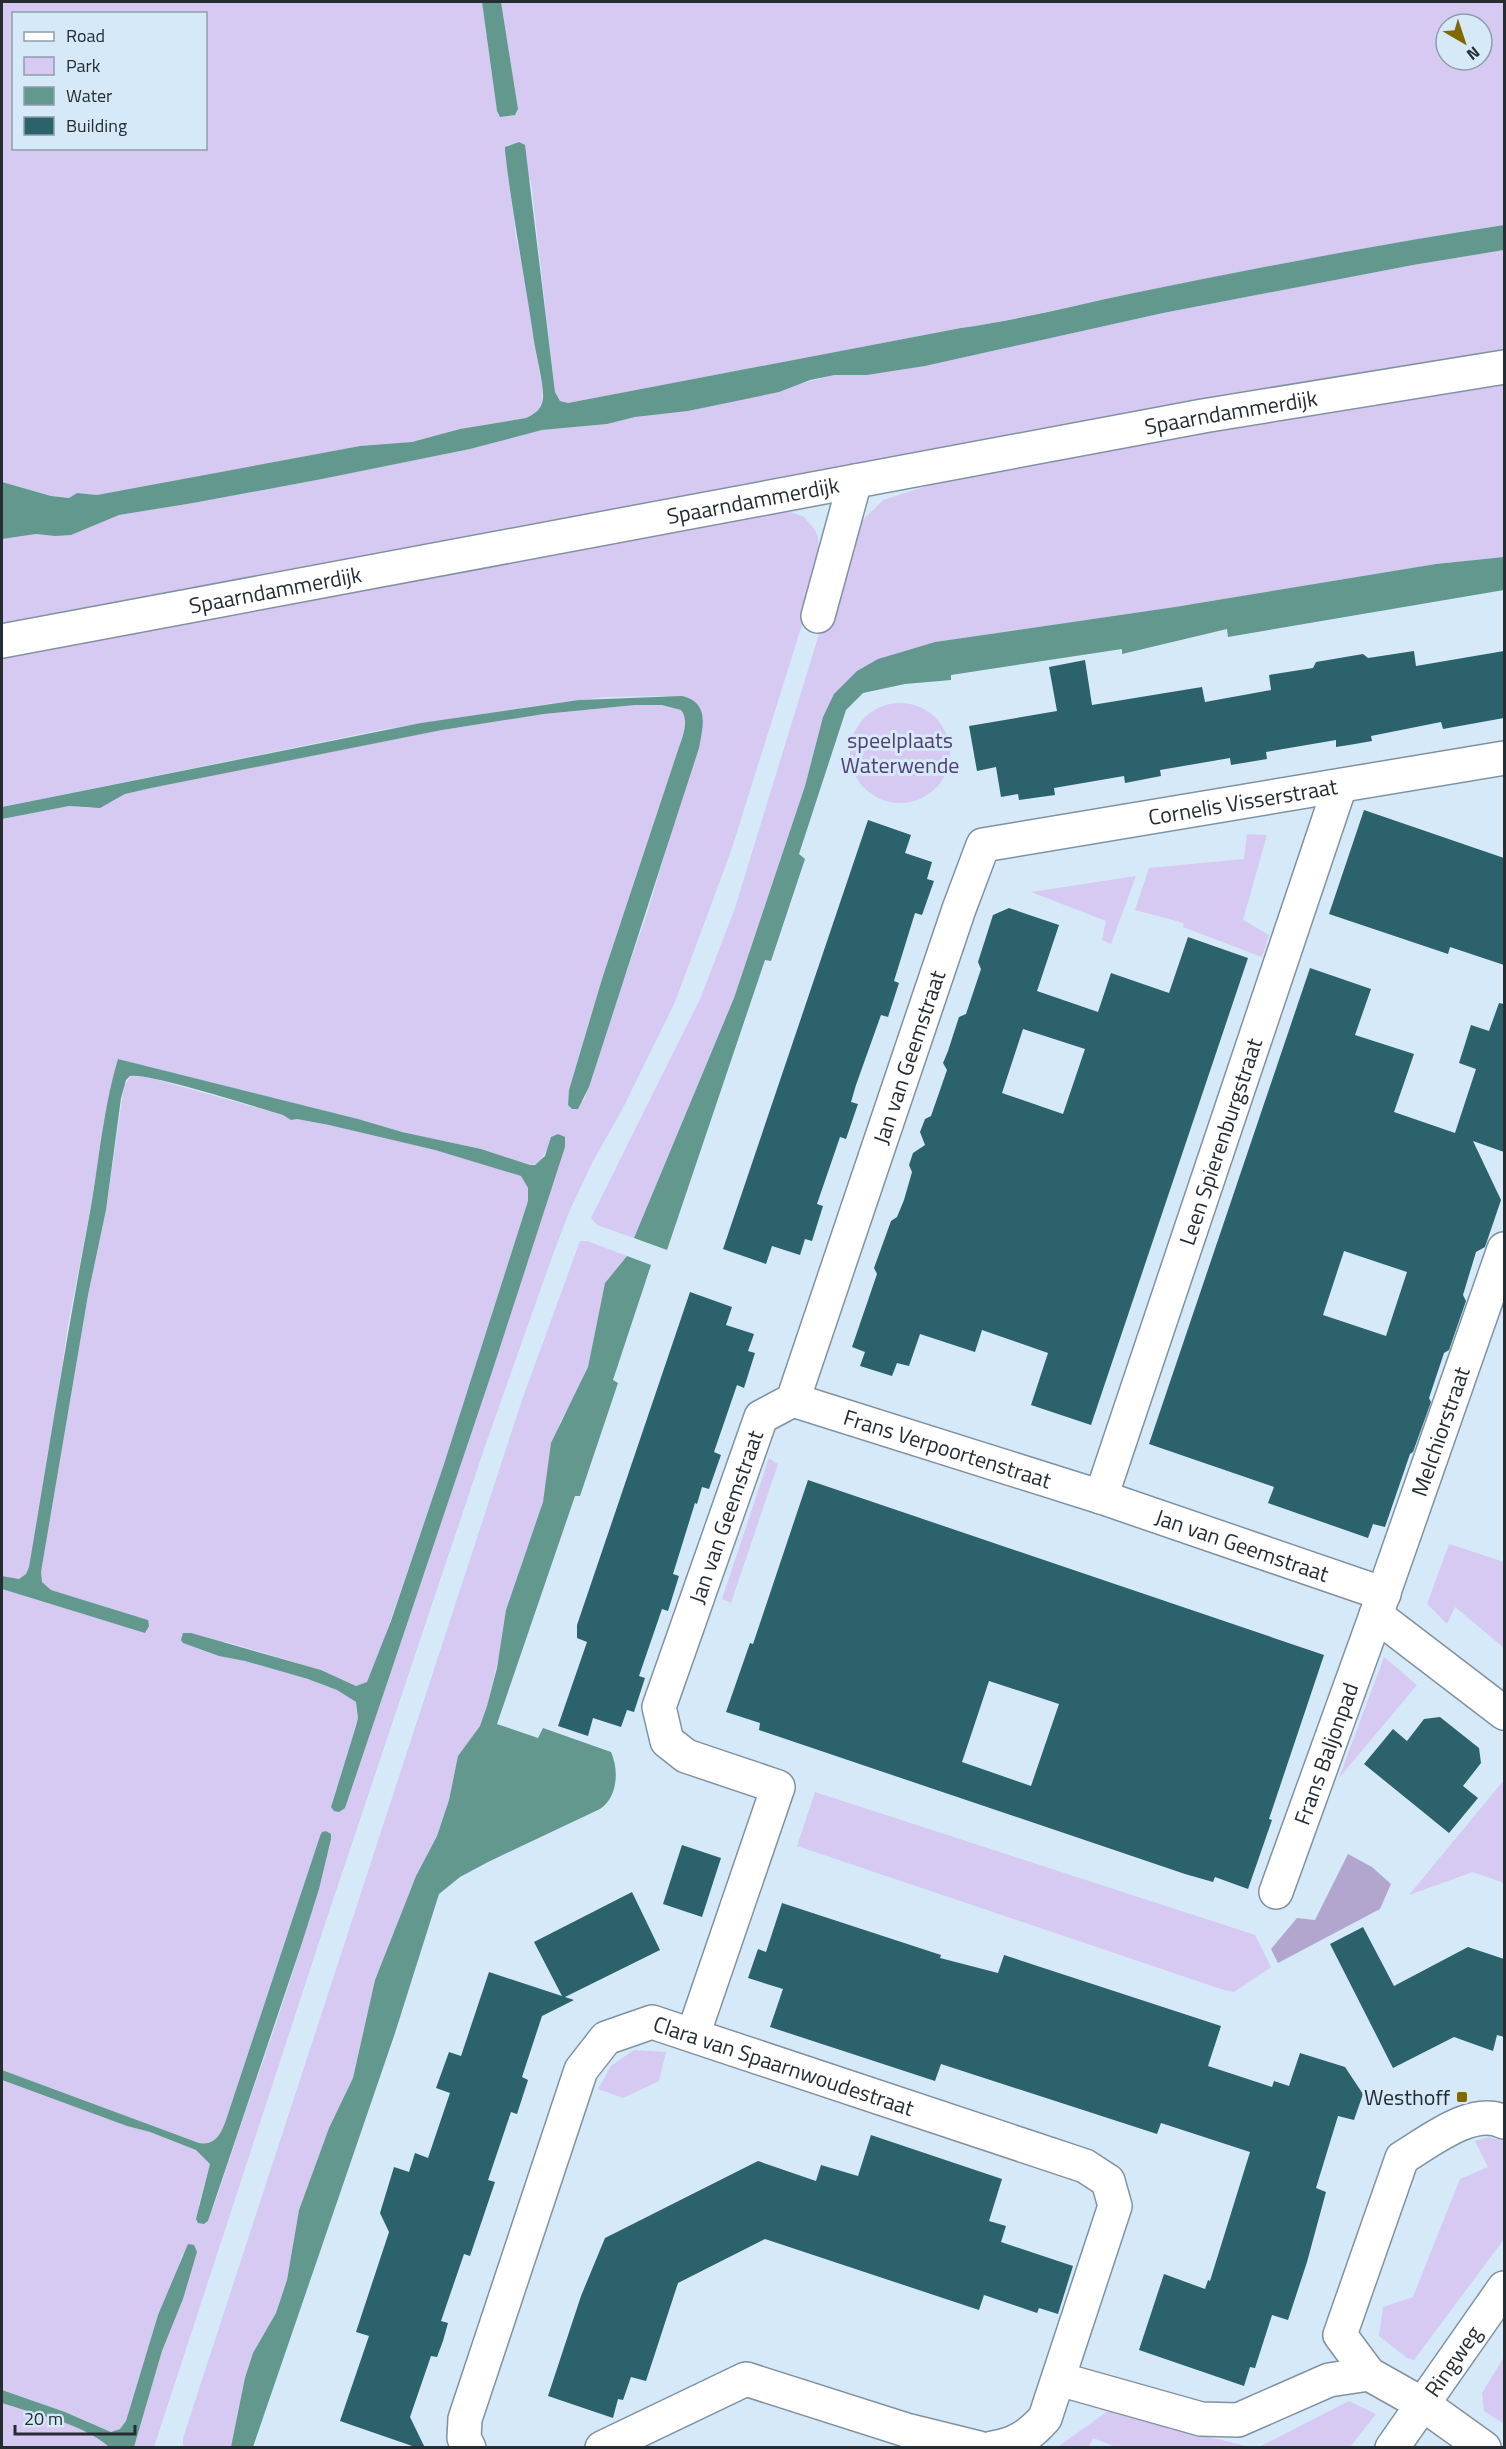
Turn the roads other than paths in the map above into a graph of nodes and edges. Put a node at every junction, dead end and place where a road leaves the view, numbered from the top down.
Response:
1 (1504, 367) edge
2 (855, 481) junction
3 (818, 616) dead end
4 (2, 641) edge
5 (1504, 758) edge
6 (1340, 786) junction
7 (983, 845) joint
8 (1504, 1249) edge
9 (793, 1400) junction
10 (1101, 1497) junction
11 (1380, 1604) junction
12 (1504, 1713) edge
13 (1276, 1892) dead end
14 (693, 2035) junction
15 (1504, 2122) edge
16 (1504, 2288) edge
17 (1369, 2374) junction
18 (1059, 2379) junction
19 (1424, 2405) junction
20 (904, 2439) edge
21 (469, 2448) edge
22 (602, 2448) edge
23 (979, 2448) edge
24 (992, 2448) edge
25 (1392, 2448) edge
26 (1484, 2448) edge

1 - 2 street, Spaarndammerdijk
2 - 3 street
2 - 4 street, Spaarndammerdijk
5 - 6 street, Cornelis Visserstraat
6 - 7 street, Cornelis Visserstraat
6 - 10 street, Leen Spierenburgstraat
7 - 9 street, Jan van Geemstraat
8 - 11 street, Melchiorstraat
9 - 10 street, Frans Verpoortenstraat
9 - 14 street, Jan van Geemstraat
10 - 11 street, Jan van Geemstraat
11 - 12 street
11 - 13 street, Frans Baljonpad
14 - 18 street, Clara van Spaarnwoudestraat
14 - 21 street, Clara van Spaarnwoudestraat
15 - 17 street
16 - 19 street, Ringweg
17 - 18 street
17 - 19 street
18 - 24 street, Clara van Spaarnwoudestraat
19 - 25 street
19 - 26 street
20 - 22 street
20 - 23 street

